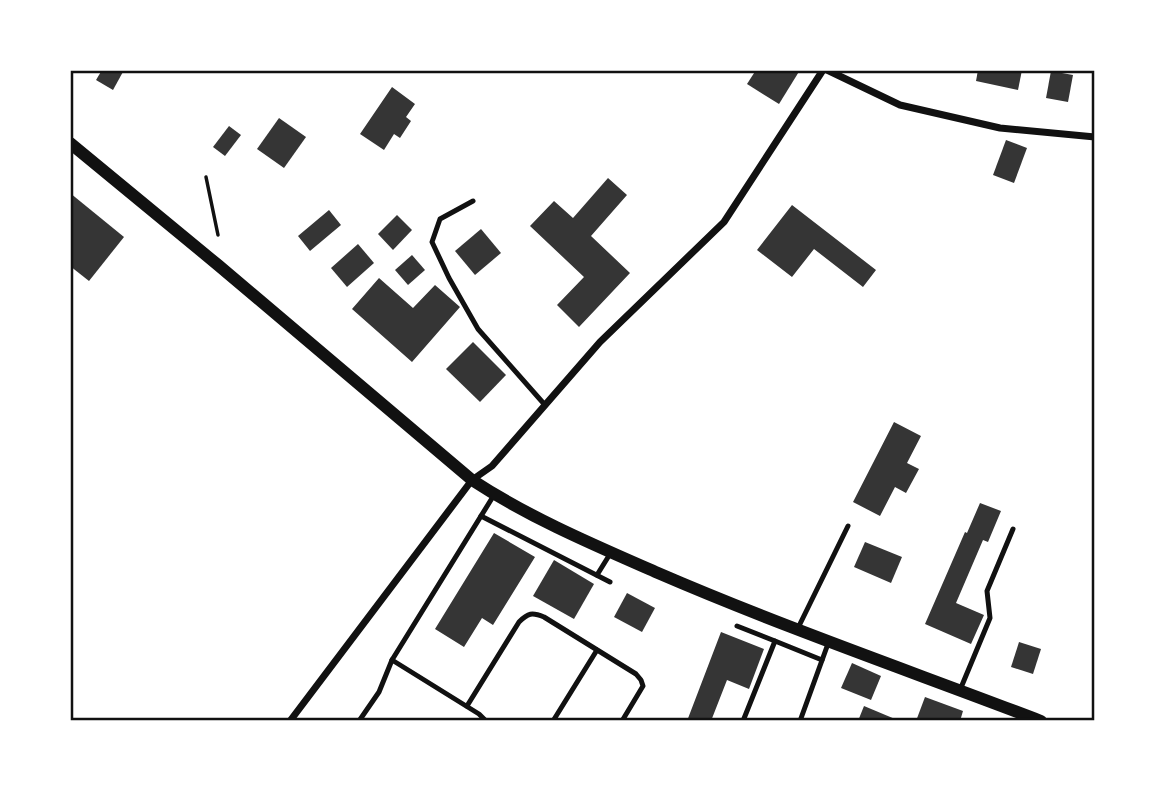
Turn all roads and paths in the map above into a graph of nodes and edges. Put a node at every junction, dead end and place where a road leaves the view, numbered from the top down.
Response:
1 (825, 70) edge
2 (1095, 137) edge
3 (70, 144) edge
4 (206, 177) dead end
5 (473, 201) dead end
6 (218, 235) dead end
7 (545, 405) junction
8 (472, 480) junction
9 (494, 495) junction
10 (481, 516) junction
11 (848, 526) dead end
12 (1013, 529) dead end
13 (611, 552) junction
14 (597, 575) junction
15 (610, 582) dead end
16 (737, 626) dead end
17 (797, 630) junction
18 (775, 641) junction
19 (829, 641) junction
20 (597, 650) junction
21 (392, 660) junction
22 (822, 660) junction
23 (960, 690) junction
24 (467, 706) junction
25 (290, 721) edge
26 (359, 721) edge
27 (486, 721) edge
28 (552, 721) edge
29 (622, 721) edge
30 (743, 721) edge
31 (800, 721) edge
32 (1041, 721) edge

1 - 2 street
1 - 7 street
3 - 8 street
4 - 6 path
5 - 7 lane
7 - 8 street
8 - 9 street
8 - 25 street
9 - 10 lane
9 - 13 street
10 - 14 lane
10 - 21 lane
11 - 17 lane
12 - 23 lane
13 - 14 lane
13 - 17 street
14 - 15 lane
16 - 18 lane
17 - 19 street
18 - 22 lane
18 - 30 lane
19 - 22 lane
19 - 23 street
20 - 24 lane
20 - 28 lane
20 - 29 lane
21 - 24 lane
21 - 26 lane
22 - 31 lane
23 - 32 street
24 - 27 lane

